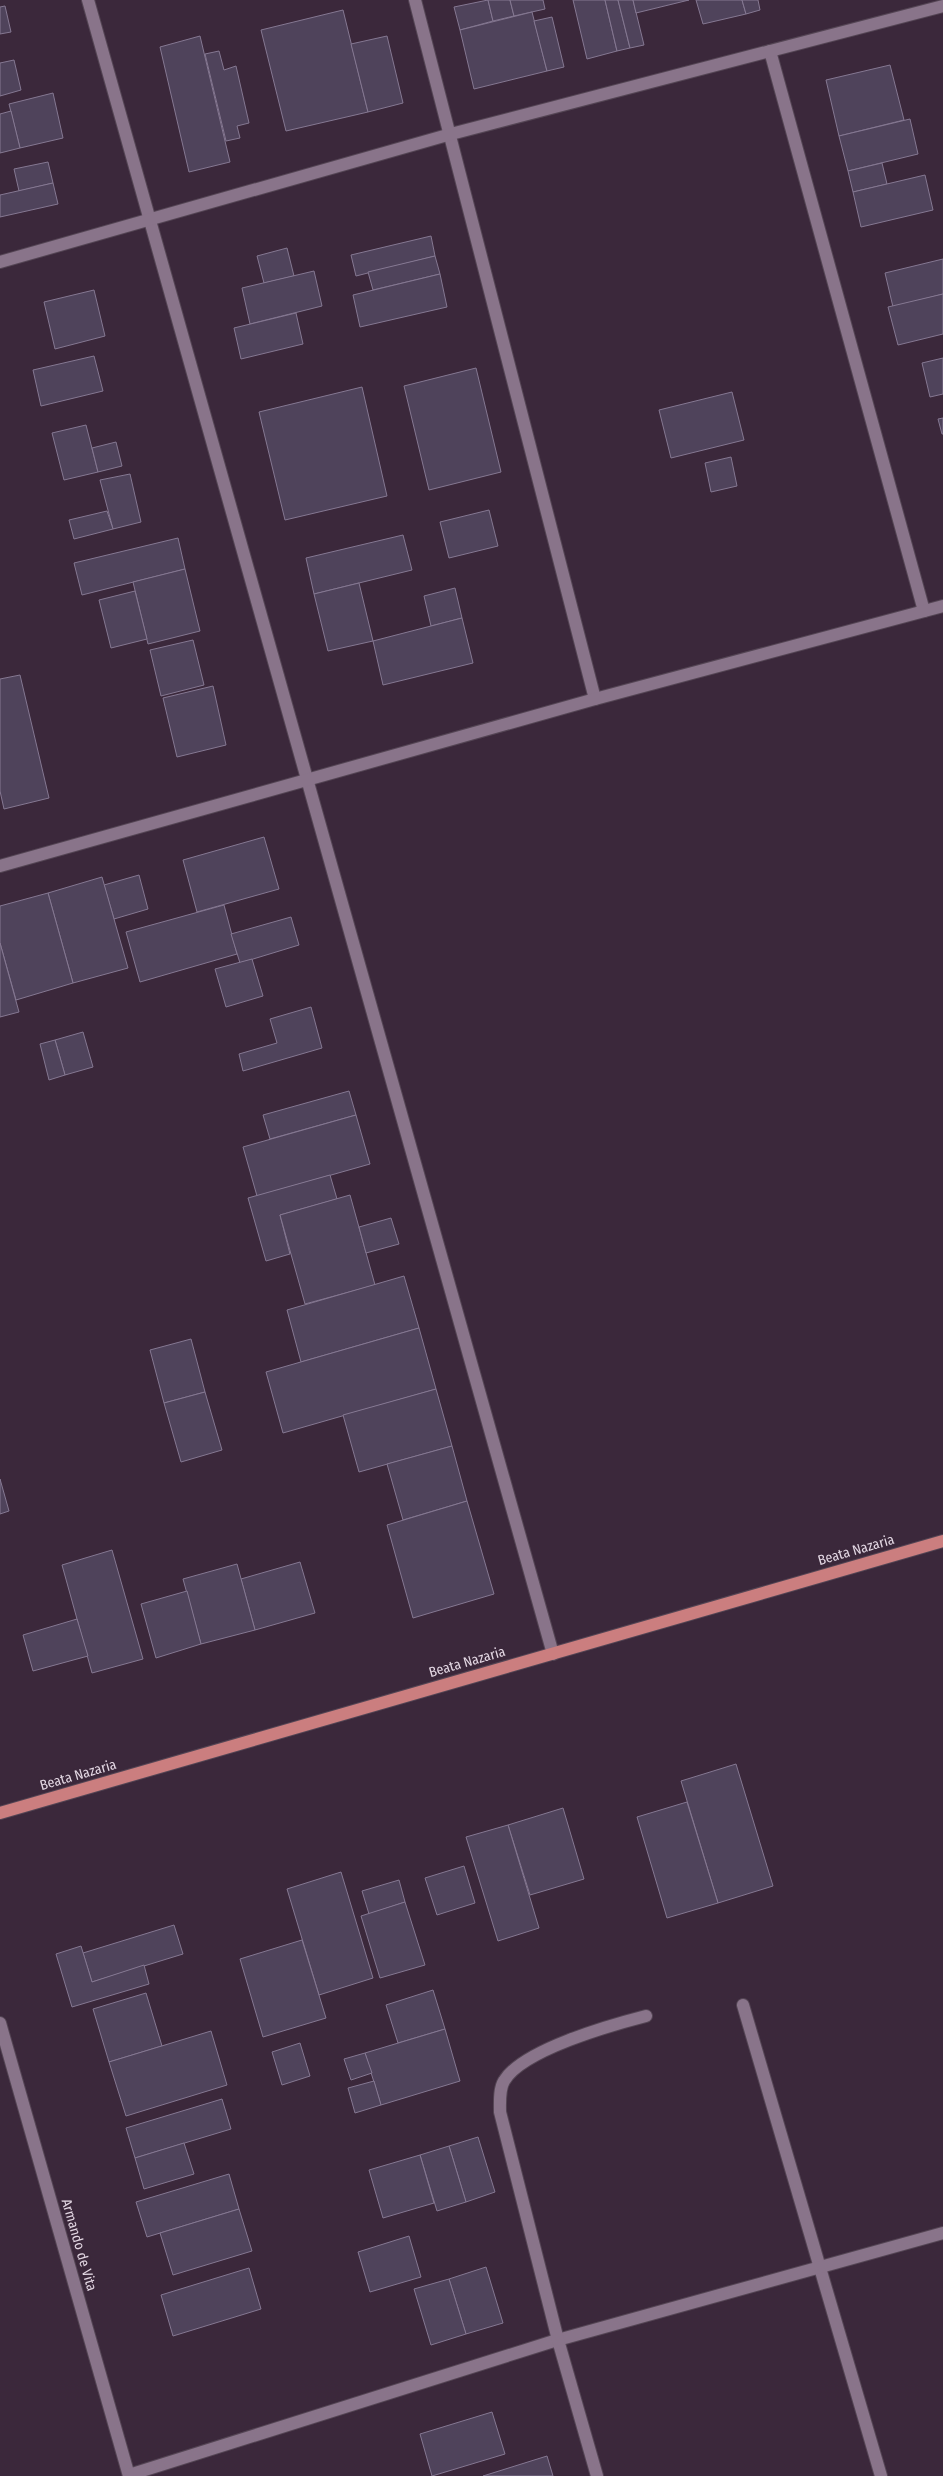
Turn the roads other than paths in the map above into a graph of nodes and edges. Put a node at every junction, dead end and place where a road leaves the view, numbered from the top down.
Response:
1 (88, 0) edge
2 (415, 0) edge
3 (943, 6) edge
4 (770, 51) junction
5 (451, 134) junction
6 (149, 220) junction
7 (0, 262) edge
8 (943, 606) edge
9 (924, 611) junction
10 (595, 699) junction
11 (306, 780) junction
12 (0, 866) edge
13 (943, 1540) edge
14 (553, 1654) junction
15 (0, 1813) edge
16 (744, 2005) dead end
17 (646, 2016) dead end
18 (0, 2023) edge
19 (943, 2233) edge
20 (819, 2267) junction
21 (558, 2340) junction
22 (129, 2476) edge
23 (597, 2476) edge
24 (881, 2476) edge

1 - 6 street
2 - 5 street
3 - 4 street
4 - 5 street
4 - 9 street
5 - 6 street
5 - 10 street
6 - 7 street
6 - 11 street
8 - 9 street
9 - 10 street
10 - 11 street
11 - 12 street
11 - 14 street
13 - 14 main road, Beata Nazaria
14 - 15 main road, Beata Nazaria
16 - 20 street
17 - 21 street
18 - 22 street, Armando de Vita
19 - 20 street
20 - 21 street
20 - 24 street
21 - 22 street
21 - 23 street

